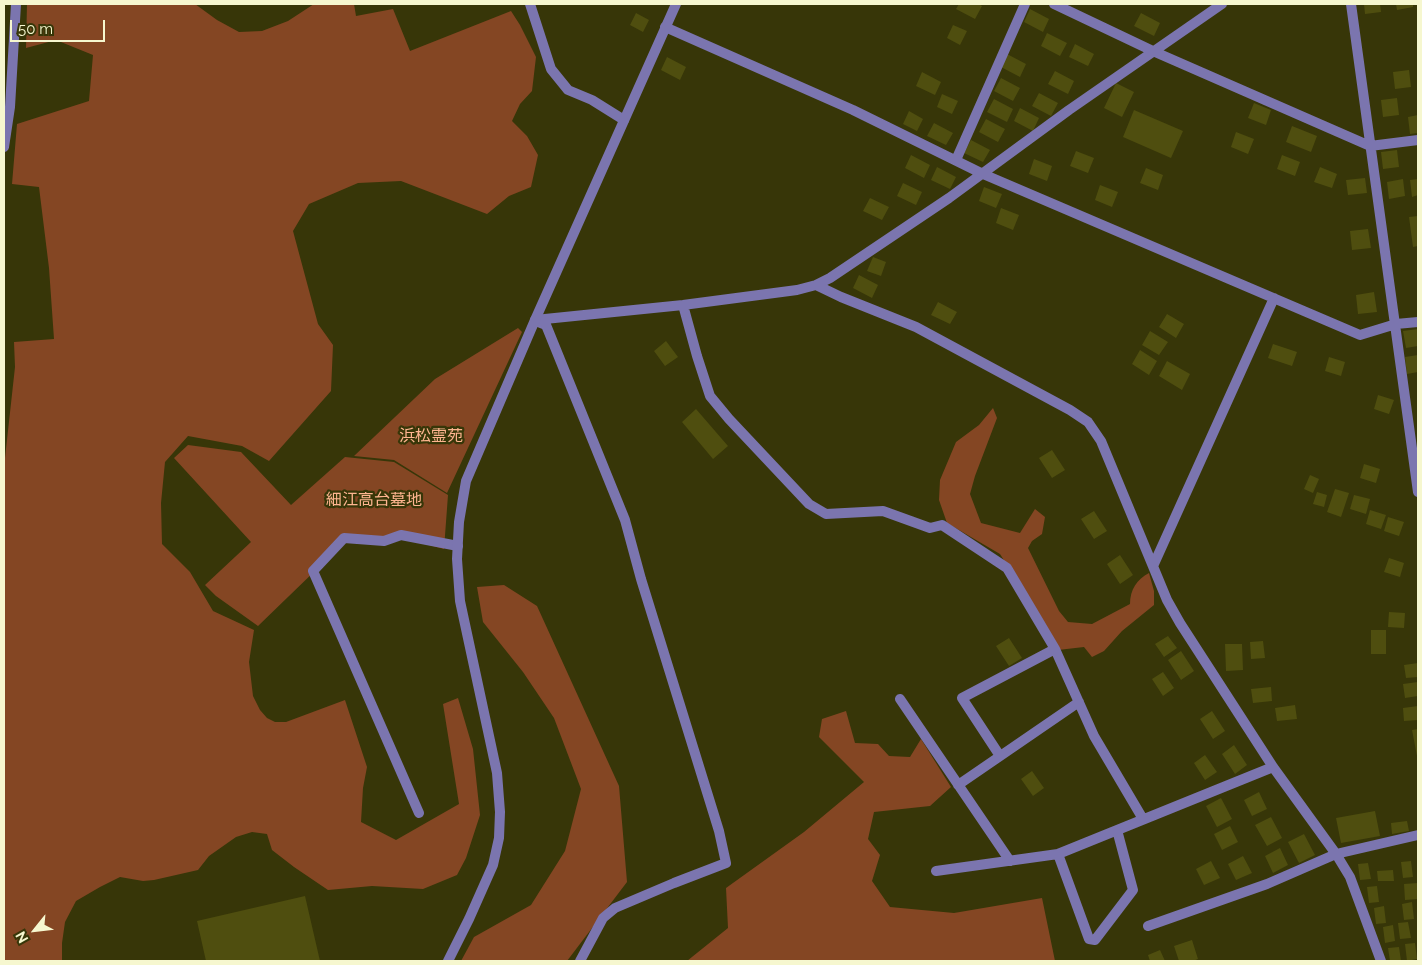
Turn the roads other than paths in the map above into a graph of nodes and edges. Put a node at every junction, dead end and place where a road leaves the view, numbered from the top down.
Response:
1 (16, 4) edge
2 (530, 4) edge
3 (676, 4) edge
4 (1025, 4) edge
5 (1054, 4) edge
6 (1222, 4) edge
7 (1351, 4) edge
8 (665, 27) junction
9 (9, 52) edge
10 (1155, 52) junction
11 (624, 120) junction
12 (1418, 140) edge
13 (1370, 146) junction
14 (4, 147) edge
15 (956, 160) junction
16 (983, 174) junction
17 (816, 285) junction
18 (1274, 298) junction
19 (683, 305) junction
20 (535, 320) junction
21 (1418, 322) edge
22 (1396, 324) junction
23 (1418, 492) edge
24 (458, 546) junction
25 (1154, 564) junction
26 (1055, 650) junction
27 (900, 698) dead end
28 (1079, 702) junction
29 (1000, 756) junction
30 (1273, 767) junction
31 (958, 785) junction
32 (419, 813) dead end
33 (1143, 819) junction
34 (1117, 830) junction
35 (1418, 835) edge
36 (1058, 854) junction
37 (1336, 854) junction
38 (1010, 861) junction
39 (936, 871) dead end
40 (1148, 926) dead end
41 (448, 961) edge
42 (580, 961) edge
43 (1382, 961) edge

1 - 9 street
2 - 11 street
3 - 8 street
4 - 15 street
5 - 10 street
6 - 10 street
7 - 13 street
8 - 11 street
8 - 15 street
9 - 14 street
10 - 13 street
10 - 16 street
11 - 20 street
12 - 13 street
13 - 22 street
15 - 16 street
16 - 17 street
16 - 18 street
17 - 19 street
17 - 25 street
18 - 22 street
18 - 25 street
19 - 20 street
19 - 26 street
20 - 24 street
20 - 42 street
21 - 22 street
22 - 23 street
24 - 32 street
24 - 41 street
25 - 30 street
26 - 28 street
26 - 29 street
27 - 31 street
28 - 29 street
28 - 33 street
29 - 31 street
30 - 33 street
30 - 37 street
31 - 38 street
33 - 34 street
34 - 36 street
34 - 36 street
35 - 37 street
36 - 38 street
37 - 40 street
37 - 43 street
38 - 39 street

